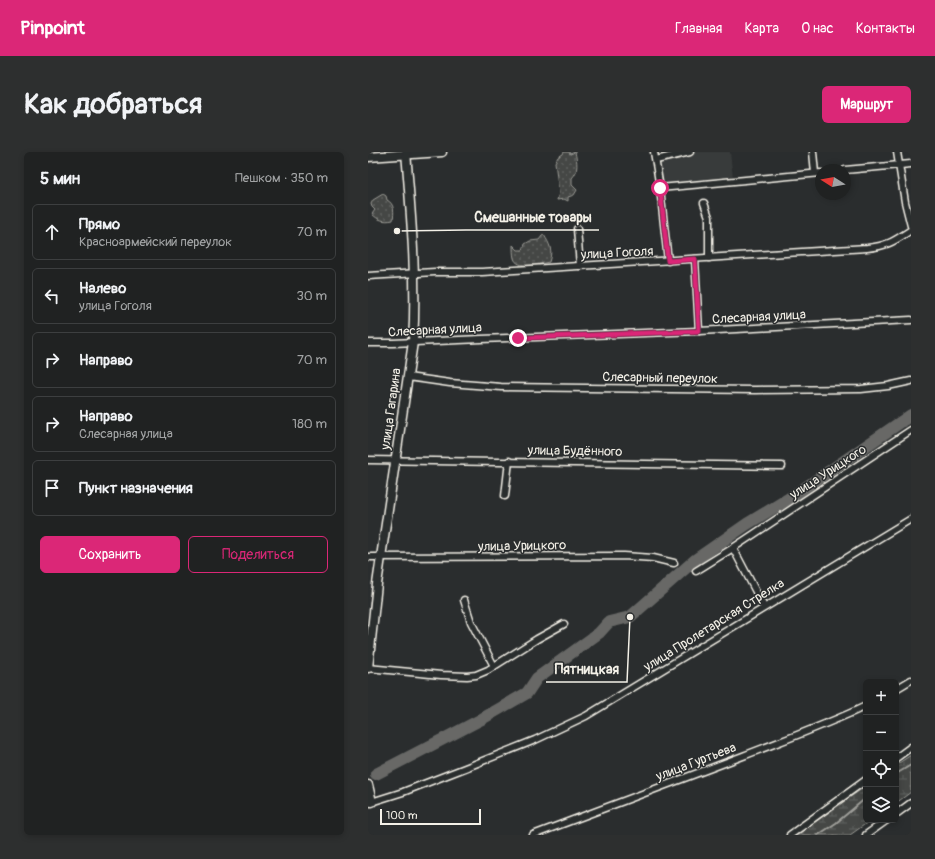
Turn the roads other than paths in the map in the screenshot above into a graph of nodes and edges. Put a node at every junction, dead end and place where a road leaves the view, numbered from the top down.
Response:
1 (442, 152) edge
2 (654, 152) edge
3 (690, 152) edge
4 (813, 152) edge
5 (897, 152) edge
6 (406, 153) edge
7 (368, 157) edge
8 (656, 160) junction
9 (816, 164) edge
10 (911, 164) edge
11 (898, 165) junction
12 (851, 169) edge
13 (815, 173) edge
14 (660, 188) junction
15 (704, 203) dead end
16 (911, 226) edge
17 (577, 229) dead end
18 (911, 230) edge
19 (709, 258) junction
20 (695, 259) junction
21 (668, 261) junction
22 (580, 266) junction
23 (414, 273) junction
24 (368, 276) edge
25 (911, 320) edge
26 (699, 331) junction
27 (413, 342) junction
28 (368, 343) edge
29 (408, 377) junction
30 (911, 381) edge
31 (911, 430) edge
32 (368, 460) edge
33 (396, 460) junction
34 (510, 461) junction
35 (782, 466) dead end
36 (505, 496) dead end
37 (911, 519) edge
38 (733, 548) junction
39 (368, 557) edge
40 (381, 557) junction
41 (674, 563) dead end
42 (696, 571) dead end
43 (464, 600) dead end
44 (764, 607) junction
45 (564, 624) dead end
46 (494, 666) junction
47 (368, 668) edge
48 (911, 680) edge
49 (899, 687) edge
50 (863, 707) edge
51 (911, 748) edge
52 (899, 756) edge
53 (863, 782) edge
54 (368, 785) edge
55 (370, 802) edge
56 (911, 803) edge
57 (899, 812) edge
58 (883, 823) edge
59 (532, 835) edge
60 (790, 835) edge
61 (866, 835) edge

1 - 6 main road
2 - 8 street
3 - 8 street
4 - 9 street
5 - 11 street
6 - 7 main road
6 - 23 main road, улица Гагарина
8 - 14 street
10 - 11 street
11 - 12 street
11 - 16 street
13 - 14 street
14 - 21 street
15 - 19 street
17 - 22 street
18 - 19 street, улица Гоголя
19 - 20 street, улица Гоголя
20 - 21 street, улица Гоголя
20 - 26 street
21 - 22 street, улица Гоголя
22 - 23 street, улица Гоголя
23 - 24 street, улица Гоголя
23 - 27 main road, улица Гагарина
25 - 26 street, Слесарная улица
26 - 27 street, Слесарная улица
27 - 28 street, Слесарная улица
27 - 29 main road, улица Гагарина
29 - 30 street, Слесарный переулок
29 - 33 main road, улица Гагарина
31 - 38 street, улица Урицкого
32 - 33 street, улица Будённого
33 - 34 street, улица Будённого
33 - 40 main road, улица Гагарина
34 - 35 street, улица Будённого
34 - 36 street
37 - 44 street, улица Пролетарская Стрелка
38 - 42 street, улица Урицкого
38 - 44 street
39 - 40 street, улица Урицкого
40 - 41 street, улица Урицкого
40 - 47 main road, улица Гагарина
43 - 46 street
44 - 55 street, улица Пролетарская Стрелка
45 - 46 street
46 - 47 street
48 - 49 street
50 - 59 street, улица Гуртьева
51 - 52 street
53 - 60 street
54 - 55 main road
56 - 57 street
58 - 61 street

